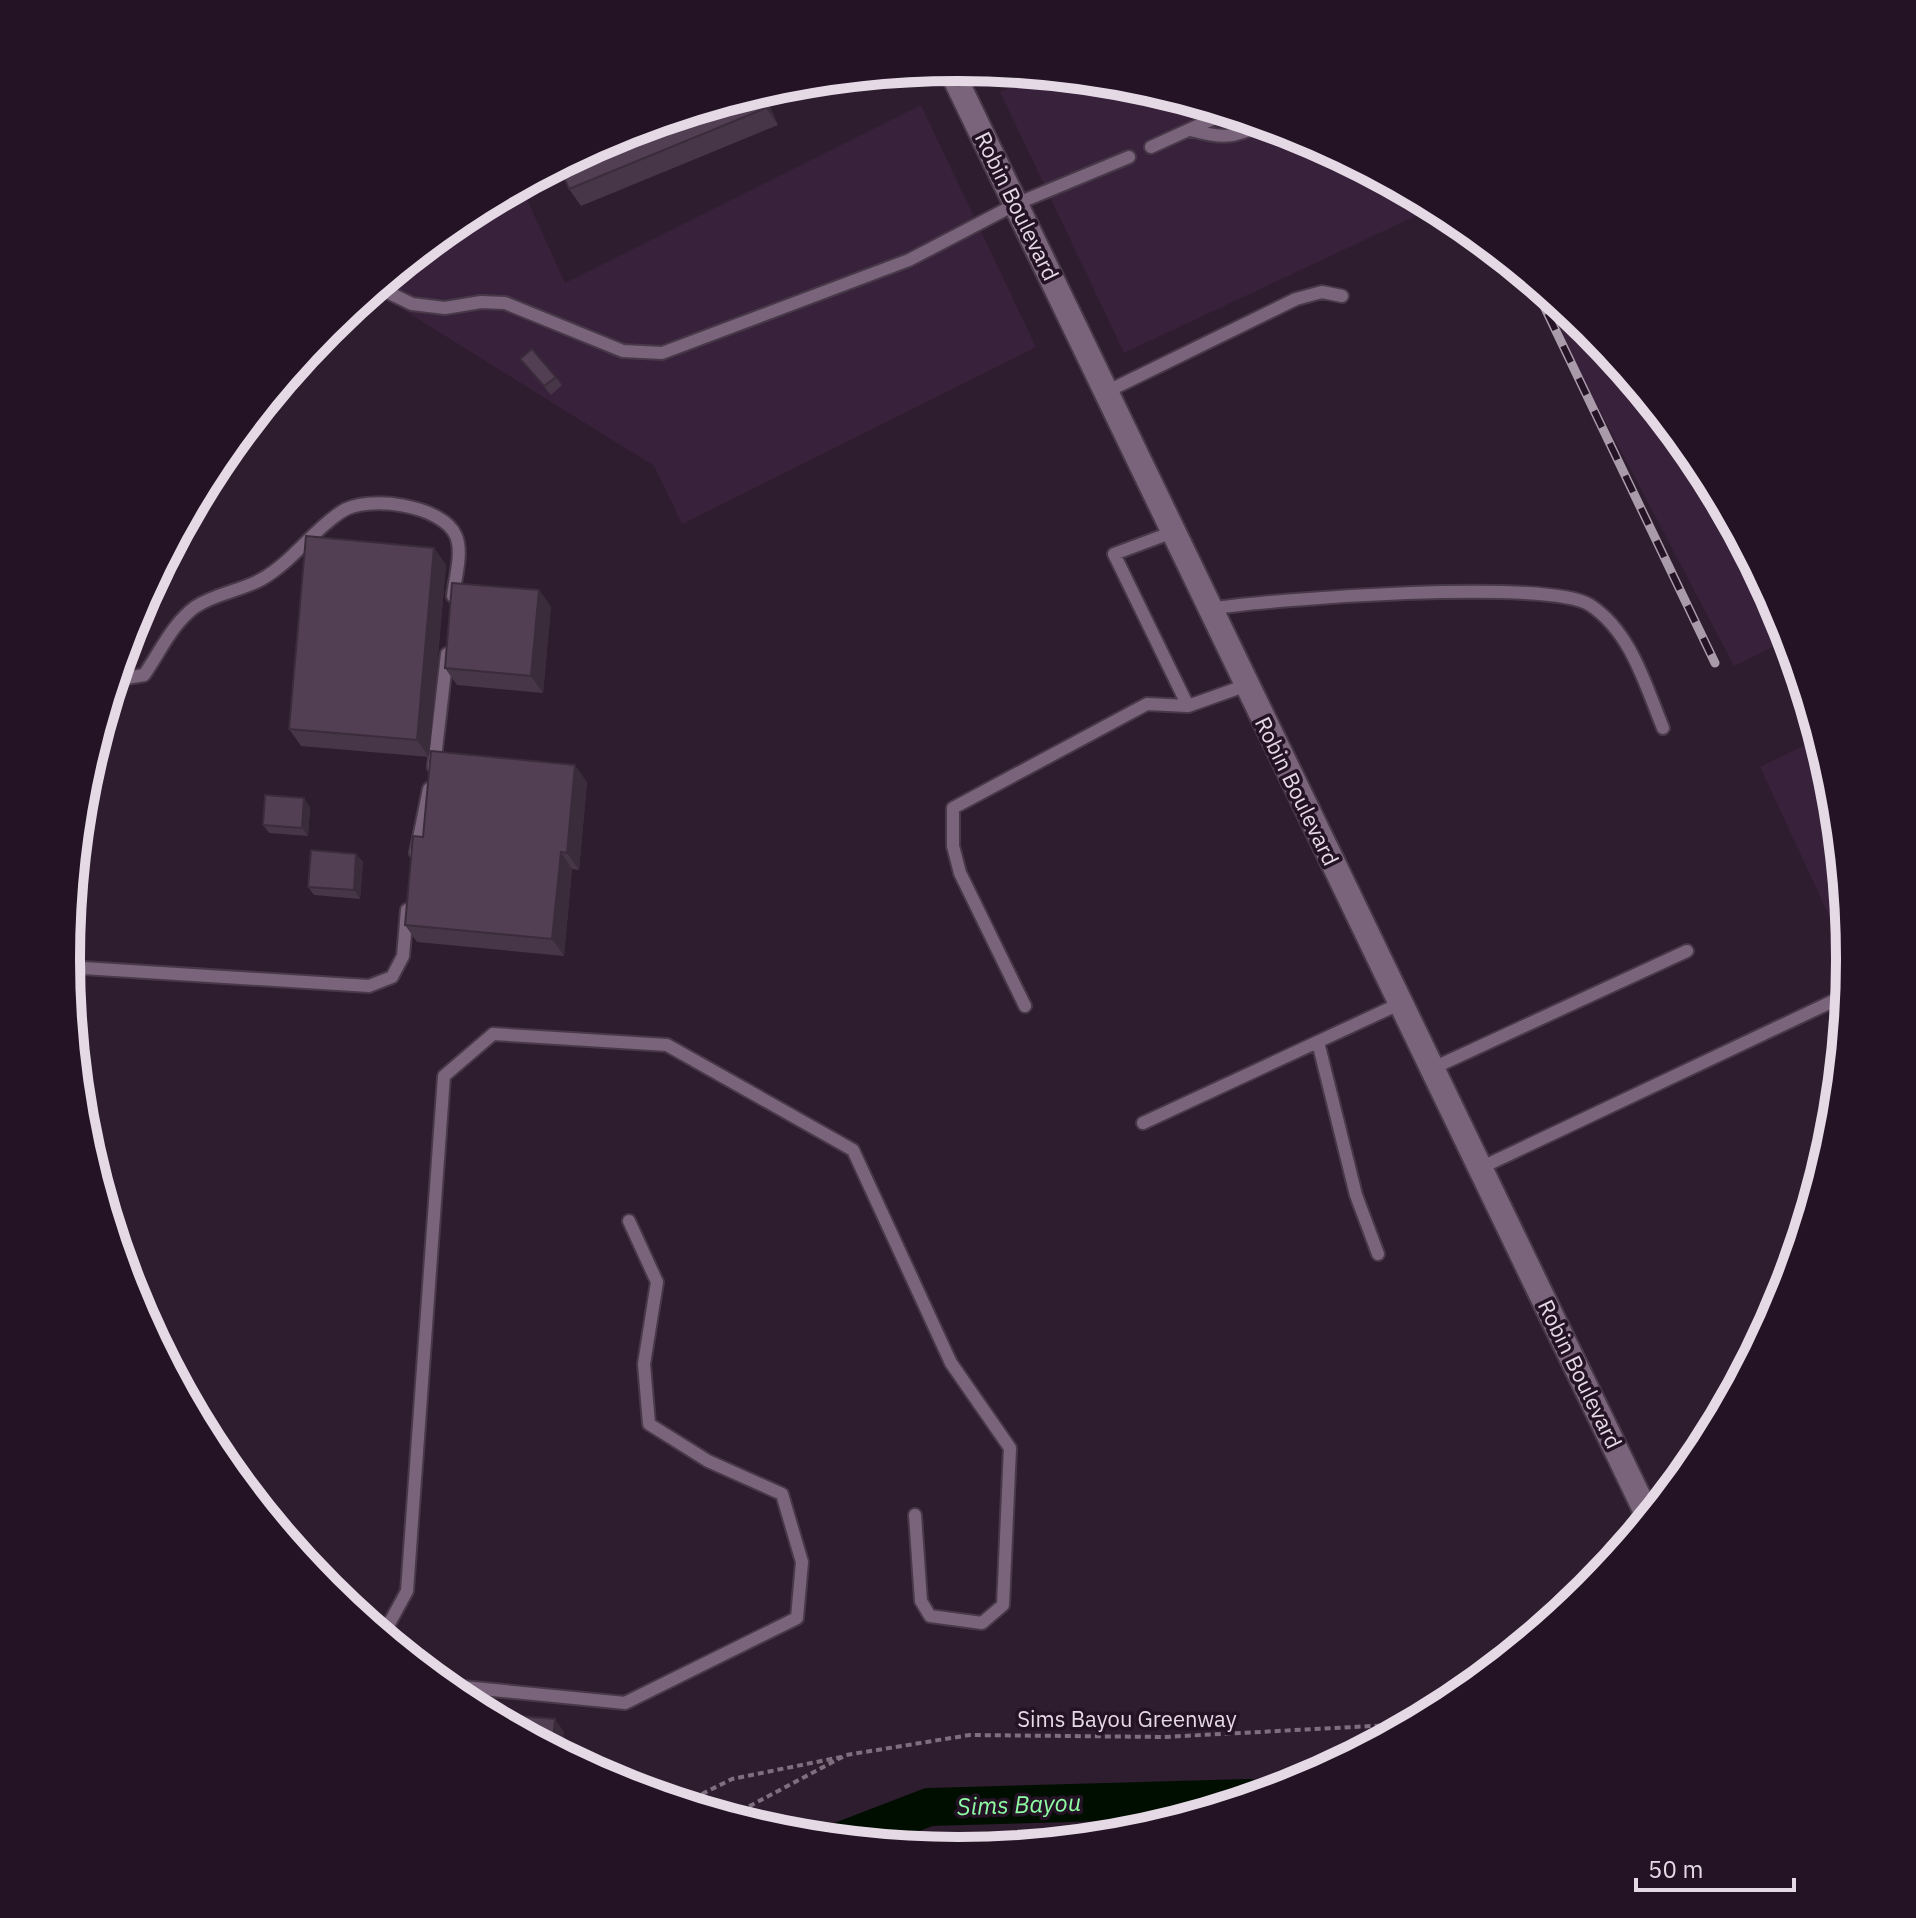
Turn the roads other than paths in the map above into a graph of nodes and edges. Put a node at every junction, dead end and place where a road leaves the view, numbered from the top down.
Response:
1 (956, 81) edge
2 (1212, 119) edge
3 (1190, 130) junction
4 (1248, 131) edge
5 (1151, 147) dead end
6 (1129, 157) dead end
7 (1016, 204) junction
8 (387, 292) edge
9 (1342, 296) dead end
10 (1106, 392) junction
11 (1173, 532) junction
12 (453, 605) edge
13 (1210, 609) junction
14 (448, 644) edge
15 (127, 678) edge
16 (1247, 685) junction
17 (1188, 706) junction
18 (1663, 728) dead end
19 (412, 874) edge
20 (410, 889) edge
21 (1687, 951) dead end
22 (80, 968) edge
23 (1835, 1000) edge
24 (1399, 1004) junction
25 (1025, 1006) dead end
26 (1318, 1042) junction
27 (1431, 1069) junction
28 (1143, 1123) dead end
29 (1478, 1169) junction
30 (629, 1221) dead end
31 (1378, 1254) dead end
32 (1644, 1507) edge
33 (915, 1515) dead end
34 (388, 1626) edge
35 (468, 1687) edge

1 - 7 street, Robin Boulevard
2 - 3 lane
3 - 4 lane
3 - 5 lane
6 - 7 lane
7 - 8 lane
7 - 10 street, Robin Boulevard
9 - 10 lane
10 - 11 street, Robin Boulevard
11 - 13 street, Robin Boulevard
11 - 17 lane
12 - 15 lane
13 - 16 street, Robin Boulevard
13 - 18 lane
14 - 19 lane
16 - 17 lane
16 - 24 street, Robin Boulevard
17 - 25 lane
20 - 22 lane
21 - 27 lane
23 - 29 lane
24 - 26 lane
24 - 27 street, Robin Boulevard
26 - 28 lane
26 - 31 lane
27 - 29 street, Robin Boulevard
29 - 32 street, Robin Boulevard
30 - 35 lane
33 - 34 lane

